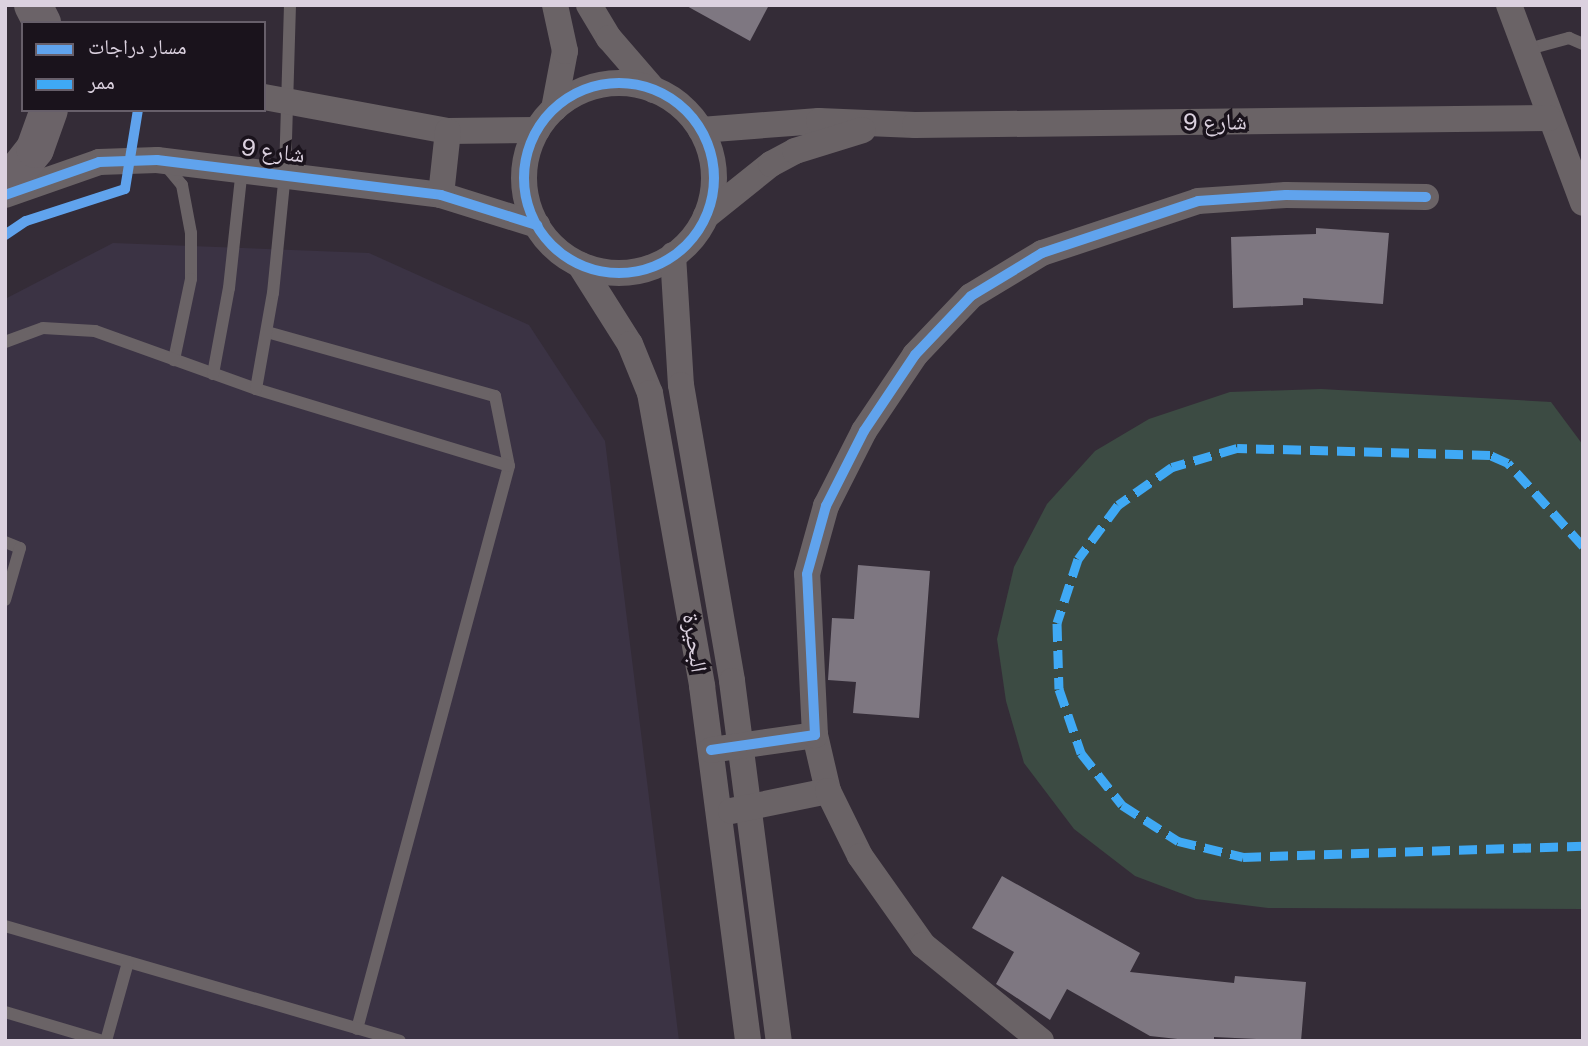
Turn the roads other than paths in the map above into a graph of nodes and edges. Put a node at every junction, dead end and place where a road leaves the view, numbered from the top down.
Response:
1 (33, 5) edge
2 (290, 5) edge
3 (555, 5) edge
4 (589, 5) edge
5 (1509, 5) edge
6 (40, 21) edge
7 (1583, 44) edge
8 (1525, 50) junction
9 (654, 90) junction
10 (276, 99) edge
11 (554, 109) junction
12 (48, 112) edge
13 (1549, 118) junction
14 (881, 125) junction
15 (537, 130) junction
16 (701, 130) junction
17 (448, 131) junction
18 (157, 160) junction
19 (242, 168) junction
20 (285, 173) junction
21 (5, 187) edge
22 (5, 195) edge
23 (441, 195) junction
24 (1426, 197) dead end
25 (1583, 203) edge
26 (706, 216) junction
27 (537, 225) junction
28 (673, 255) junction
29 (580, 265) junction
30 (267, 331) junction
31 (5, 342) edge
32 (174, 360) junction
33 (213, 374) junction
34 (256, 389) junction
35 (509, 466) junction
36 (5, 542) edge
37 (5, 600) edge
38 (815, 734) junction
39 (741, 745) junction
40 (711, 750) junction
41 (828, 791) junction
42 (749, 807) junction
43 (719, 813) junction
44 (5, 926) edge
45 (128, 962) junction
46 (5, 1012) edge
47 (357, 1029) junction
48 (105, 1041) edge
49 (400, 1041) edge
50 (748, 1041) edge
51 (779, 1041) edge
52 (1041, 1041) edge

1 - 6 main road
2 - 10 lane
3 - 11 street
4 - 9 street
5 - 8 street
7 - 8 lane
8 - 13 street
9 - 11 street
9 - 16 street
10 - 17 street
10 - 20 lane
11 - 15 street
12 - 21 main road
13 - 14 street, شارع 9
13 - 25 street
14 - 16 street, شارع 9
14 - 26 street, شارع 9
15 - 17 street
15 - 27 street
16 - 26 street
17 - 23 street
18 - 19 street, شارع 9
18 - 22 street, شارع 9
18 - 32 lane
19 - 20 street, شارع 9
19 - 33 lane
20 - 23 street, شارع 9
20 - 30 lane
23 - 27 street, شارع 9
24 - 38 street
26 - 28 street
27 - 29 street
28 - 29 street
28 - 39 street, البحيرة
29 - 40 street, البحيرة
30 - 34 lane
30 - 35 lane
31 - 32 lane
32 - 33 lane
33 - 34 lane
34 - 35 lane
35 - 47 lane
36 - 37 lane
38 - 39 street
38 - 41 street
39 - 40 street
39 - 42 street, البحيرة
40 - 43 street, البحيرة
41 - 42 street
41 - 52 street
42 - 43 street
42 - 51 street, البحيرة
43 - 50 street, البحيرة
44 - 45 lane
45 - 47 lane
45 - 48 lane
46 - 48 lane
47 - 49 lane

